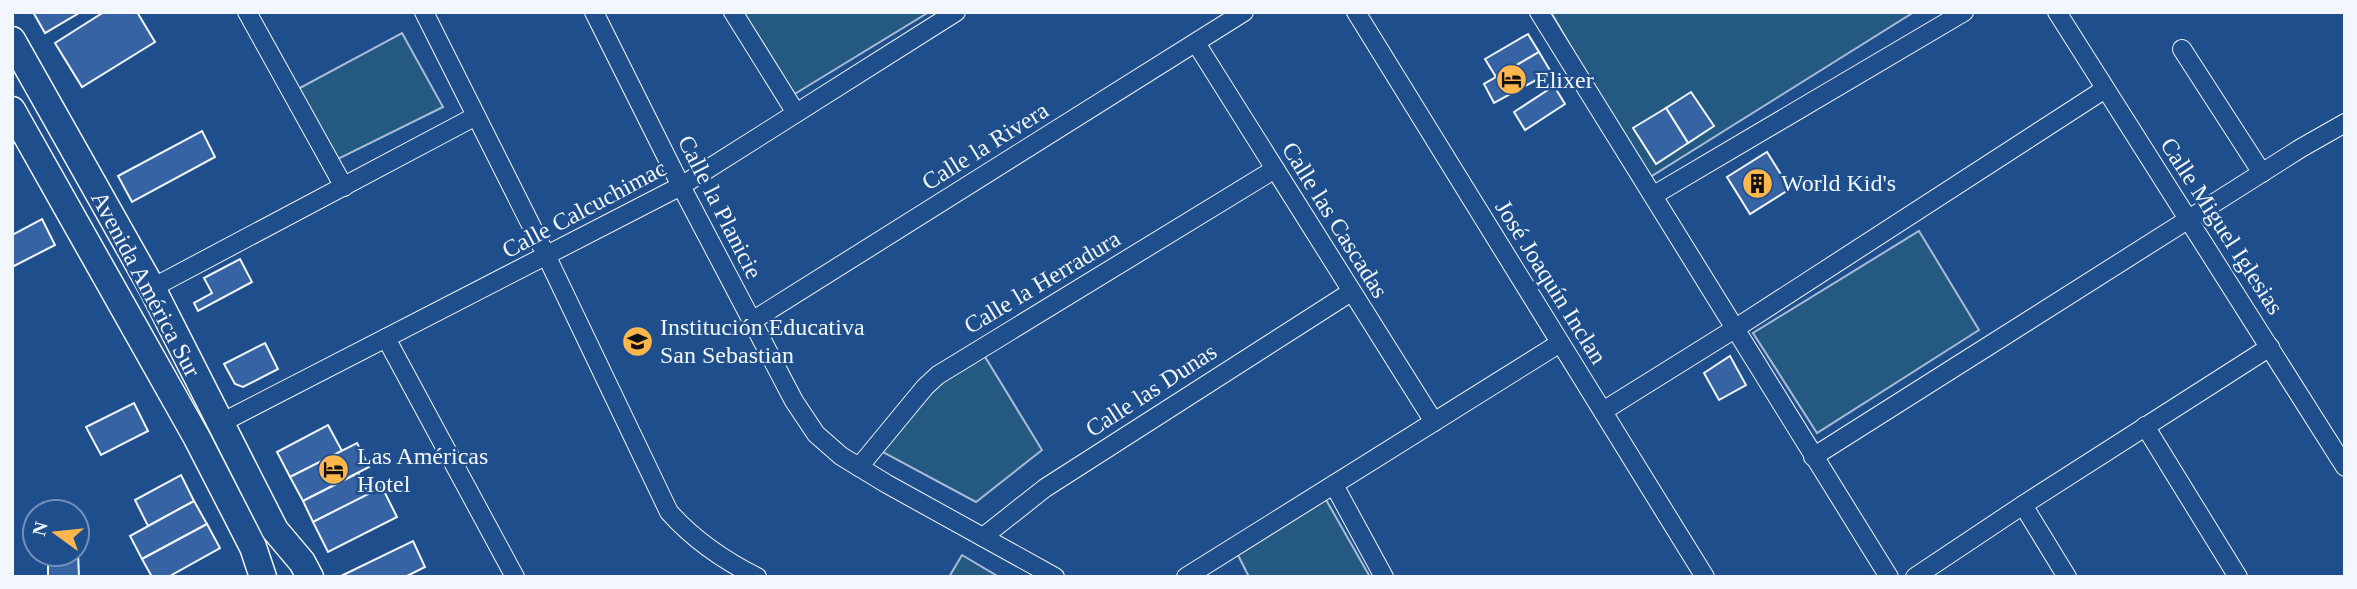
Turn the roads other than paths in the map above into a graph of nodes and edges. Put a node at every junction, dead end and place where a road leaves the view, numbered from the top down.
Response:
1 (247, 12) edge
2 (424, 12) edge
3 (594, 12) edge
4 (733, 12) edge
5 (956, 12) edge
6 (1244, 12) edge
7 (1356, 12) edge
8 (1539, 12) edge
9 (1964, 12) edge
10 (2057, 12) edge
11 (12, 40) edge
12 (1196, 43) junction
13 (2182, 50) dead end
14 (2105, 89) junction
15 (12, 110) edge
16 (796, 113) junction
17 (476, 116) junction
18 (2345, 123) edge
19 (1275, 169) junction
20 (2262, 173) junction
21 (681, 186) junction
22 (344, 187) junction
23 (1654, 195) junction
24 (2189, 220) junction
25 (547, 257) junction
26 (152, 288) junction
27 (1350, 292) junction
28 (752, 321) junction
29 (1736, 328) junction
30 (386, 338) junction
31 (1560, 343) junction
32 (2270, 347) junction
33 (1603, 411) junction
34 (1434, 422) junction
35 (219, 424) junction
36 (2145, 426) junction
37 (1813, 457) junction
38 (859, 467) junction
39 (2345, 467) edge
40 (1334, 485) junction
41 (2023, 505) junction
42 (983, 537) junction
43 (269, 557) edge
44 (295, 577) edge
45 (310, 577) edge
46 (515, 577) edge
47 (757, 577) edge
48 (1055, 577) edge
49 (1185, 577) edge
50 (1384, 577) edge
51 (1705, 577) edge
52 (1889, 577) edge
53 (1915, 577) edge
54 (2067, 577) edge
55 (2238, 577) edge

1 - 22 street
2 - 17 street
3 - 21 street, Calle la Planicie
4 - 16 street
5 - 16 street, Calle Calcuchimac
6 - 12 street, Calle la Rivera
7 - 31 street, José Joaquín Inclan
8 - 23 street
9 - 23 street
10 - 14 street, Calle Miguel Iglesias
11 - 26 main road, Avenida América Sur
12 - 19 street, Calle las Cascadas
12 - 28 street, Calle la Rivera
13 - 20 street
14 - 24 street, Calle Miguel Iglesias
14 - 29 street
15 - 43 main road, Avenida América Sur
16 - 21 street, Calle Calcuchimac
17 - 22 street
17 - 25 street
18 - 20 street
19 - 27 street, Calle las Cascadas
19 - 38 street, Calle la Herradura
20 - 24 street
21 - 25 street, Calle Calcuchimac
21 - 28 street, Calle la Planicie
22 - 26 street
23 - 29 street
24 - 32 street, Calle Miguel Iglesias
24 - 37 street
25 - 30 street, Calle Calcuchimac
25 - 47 street
26 - 35 main road, Avenida América Sur
27 - 34 street, Calle las Cascadas
27 - 42 street, Calle las Dunas
28 - 38 street, Calle la Planicie
29 - 33 street
29 - 37 street
30 - 35 street, Calle Calcuchimac
30 - 46 street
31 - 33 street, José Joaquín Inclan
31 - 34 street
32 - 36 street
32 - 39 street, Calle Miguel Iglesias
33 - 51 street, José Joaquín Inclan
34 - 40 street
35 - 43 main road, Avenida América Sur
36 - 41 street
36 - 55 street
37 - 52 street
38 - 42 street, Calle la Planicie
40 - 49 street
40 - 50 street
41 - 53 street
41 - 54 street
42 - 48 street, Calle la Planicie
43 - 44 main road, Avenida América Sur
43 - 45 main road, Avenida América Sur

